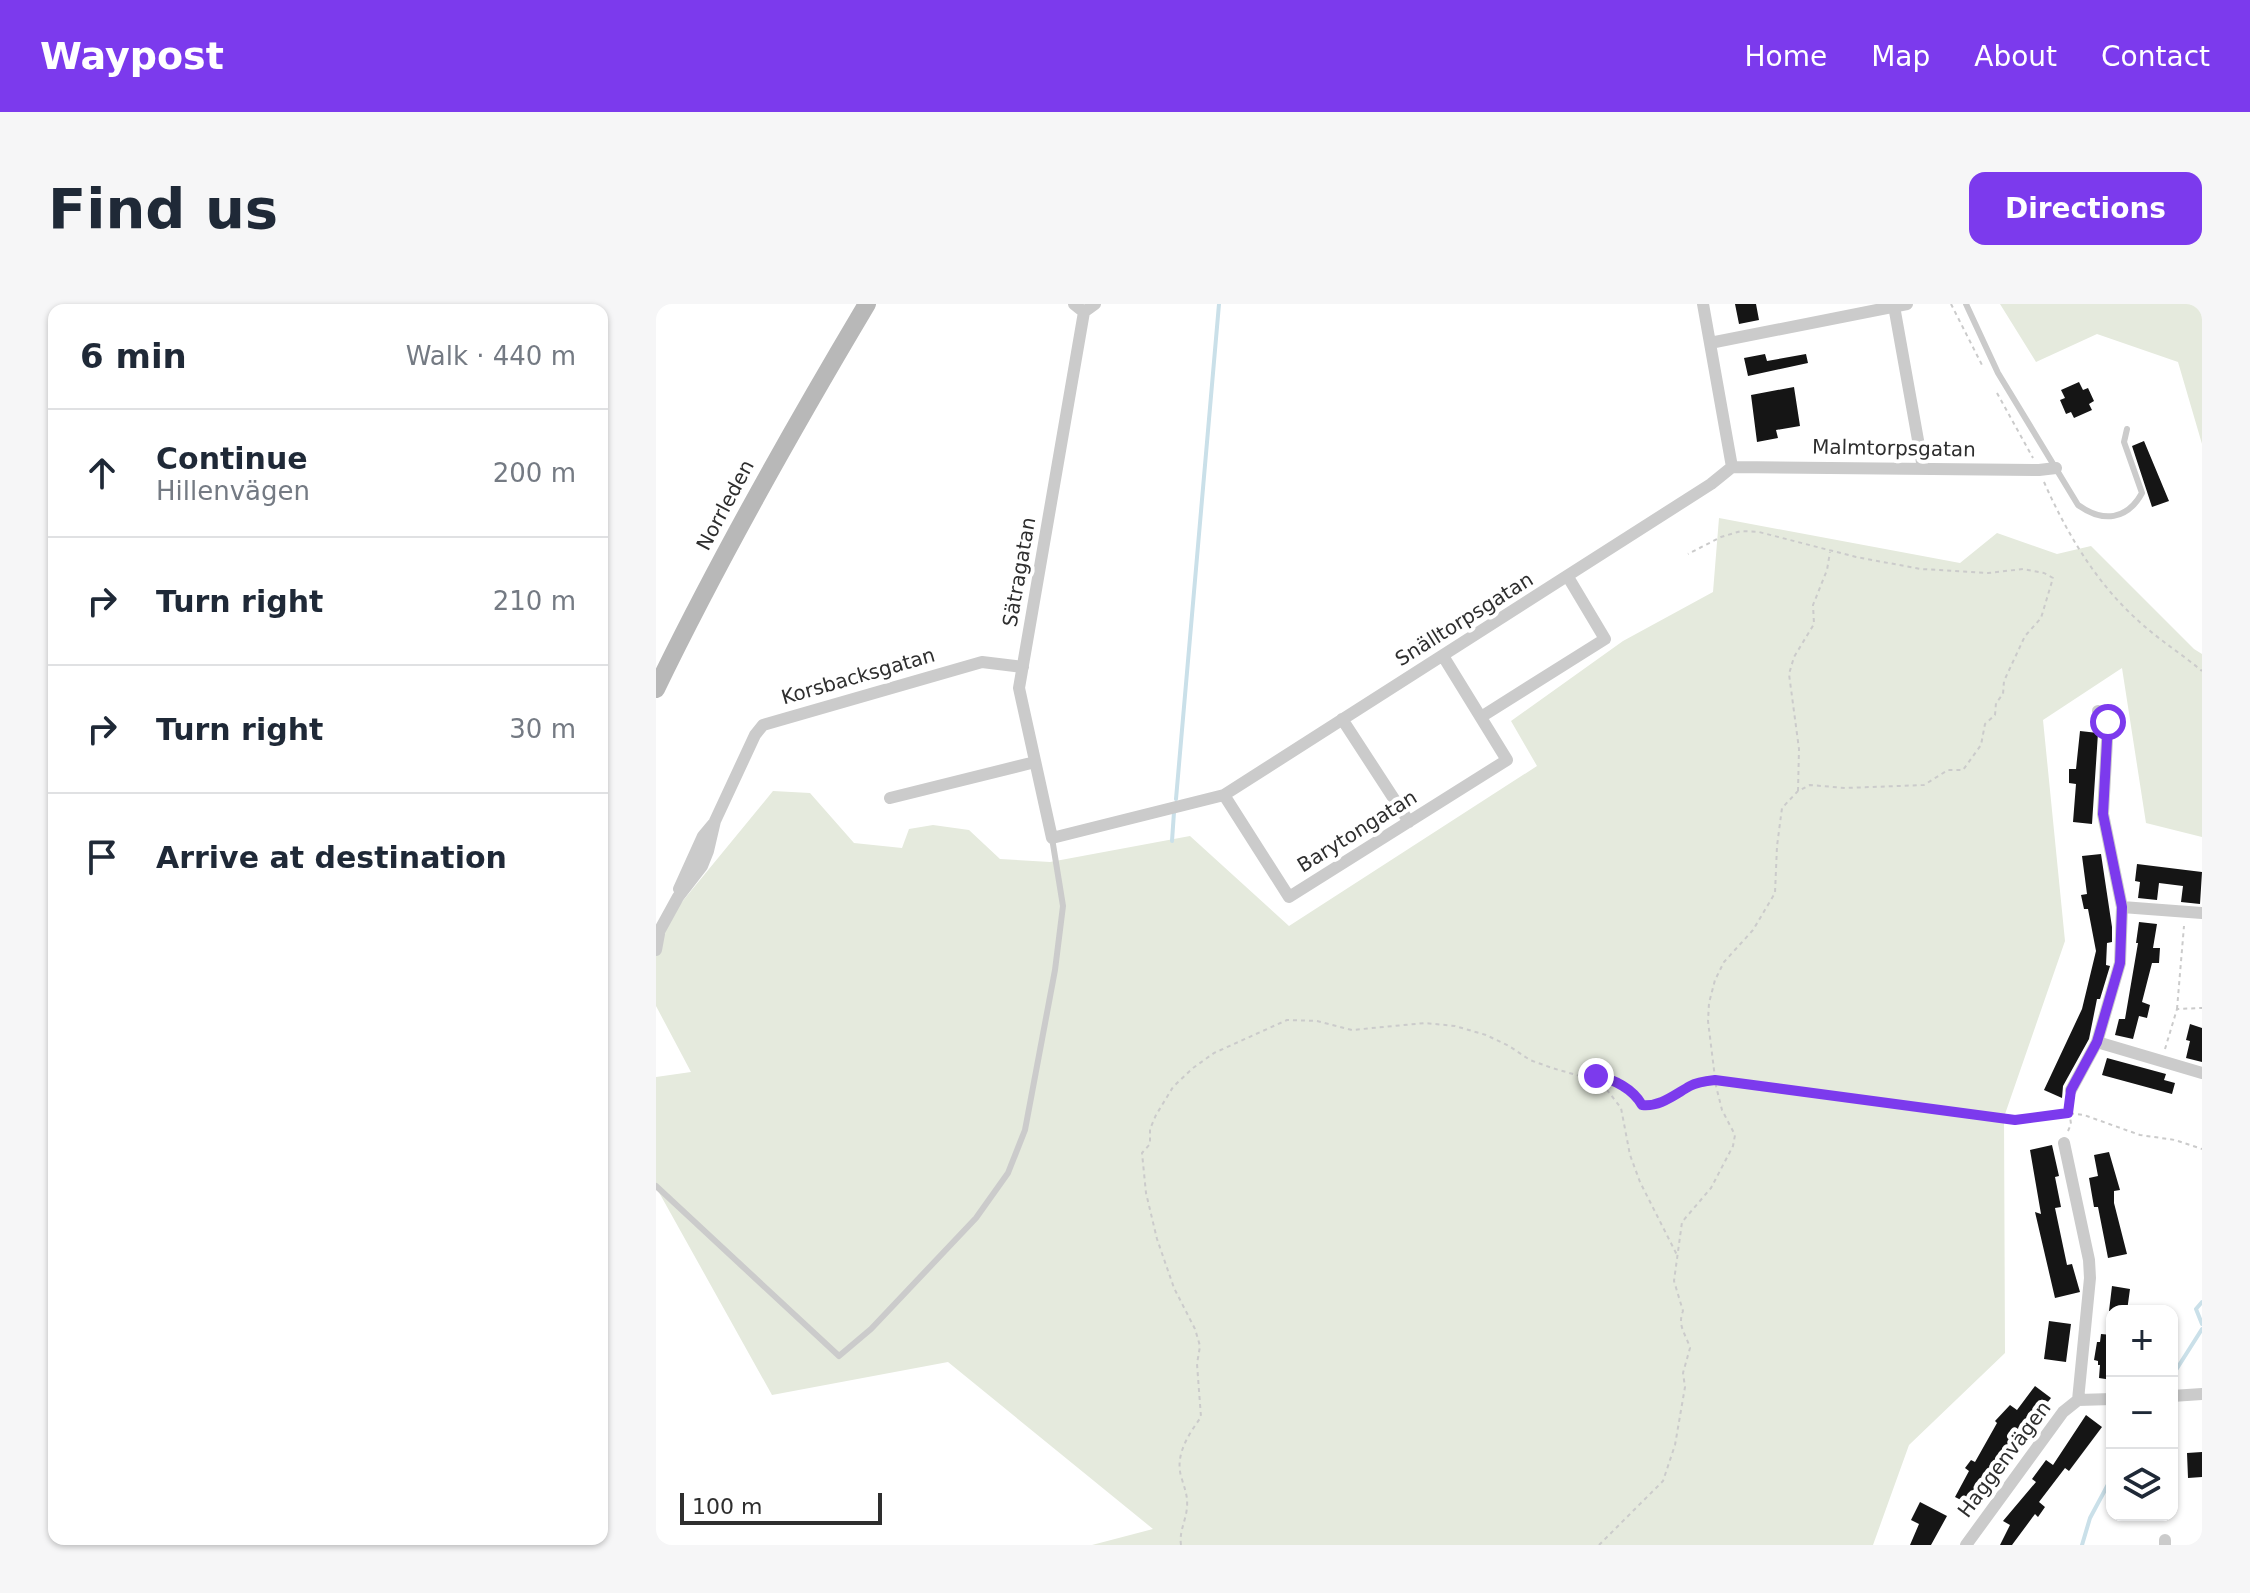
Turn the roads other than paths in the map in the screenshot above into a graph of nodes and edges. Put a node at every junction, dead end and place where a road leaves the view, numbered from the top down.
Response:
1 (853, 304) edge
2 (867, 304) edge
3 (1703, 304) edge
4 (1832, 304) edge
5 (1966, 304) edge
6 (1901, 305) edge
7 (1084, 307) edge
8 (1835, 318) junction
9 (1710, 343) junction
10 (842, 347) junction
11 (2127, 429) dead end
12 (1732, 467) junction
13 (1923, 468) junction
14 (2056, 468) junction
15 (1568, 577) junction
16 (1443, 656) junction
17 (1023, 667) junction
18 (656, 689) edge
19 (2098, 711) dead end
20 (1481, 717) junction
21 (1342, 719) junction
22 (1035, 762) junction
23 (1224, 795) junction
24 (890, 798) dead end
25 (1409, 822) junction
26 (1052, 838) junction
27 (2122, 907) junction
28 (2202, 913) edge
29 (657, 936) edge
30 (656, 950) edge
31 (2097, 1042) junction
32 (2202, 1073) edge
33 (2071, 1090) road end
34 (2064, 1143) road end
35 (656, 1186) edge
36 (2202, 1394) edge
37 (2178, 1396) edge
38 (2106, 1399) edge
39 (2078, 1400) junction
40 (1966, 1545) edge

1 - 10 main road, Norrleden
2 - 10 main road, Norrleden
3 - 9 street
4 - 8 street
5 - 14 lane
6 - 8 street
6 - 13 street
7 - 17 street, Sätragatan
8 - 9 street
9 - 12 street
10 - 18 main road, Norrleden
11 - 14 lane
12 - 13 street, Malmtorpsgatan
12 - 15 street, Snälltorpsgatan
13 - 14 street, Malmtorpsgatan
15 - 16 street, Snälltorpsgatan
15 - 20 street
16 - 20 street
16 - 21 street, Snälltorpsgatan
17 - 22 street, Sätragatan
17 - 29 street, Korsbacksgatan
19 - 27 street
20 - 25 street, Barytongatan
21 - 23 street, Snälltorpsgatan
21 - 25 street
22 - 24 street
22 - 26 street, Sätragatan
23 - 25 street, Barytongatan
23 - 26 street, Snälltorpsgatan
26 - 35 lane
27 - 28 street
27 - 31 street
29 - 30 street, Korsbacksgatan
31 - 32 street
31 - 33 street
34 - 39 street, Haggenvägen
36 - 37 street
38 - 39 street, Haggenvägen
39 - 40 street, Haggenvägen

